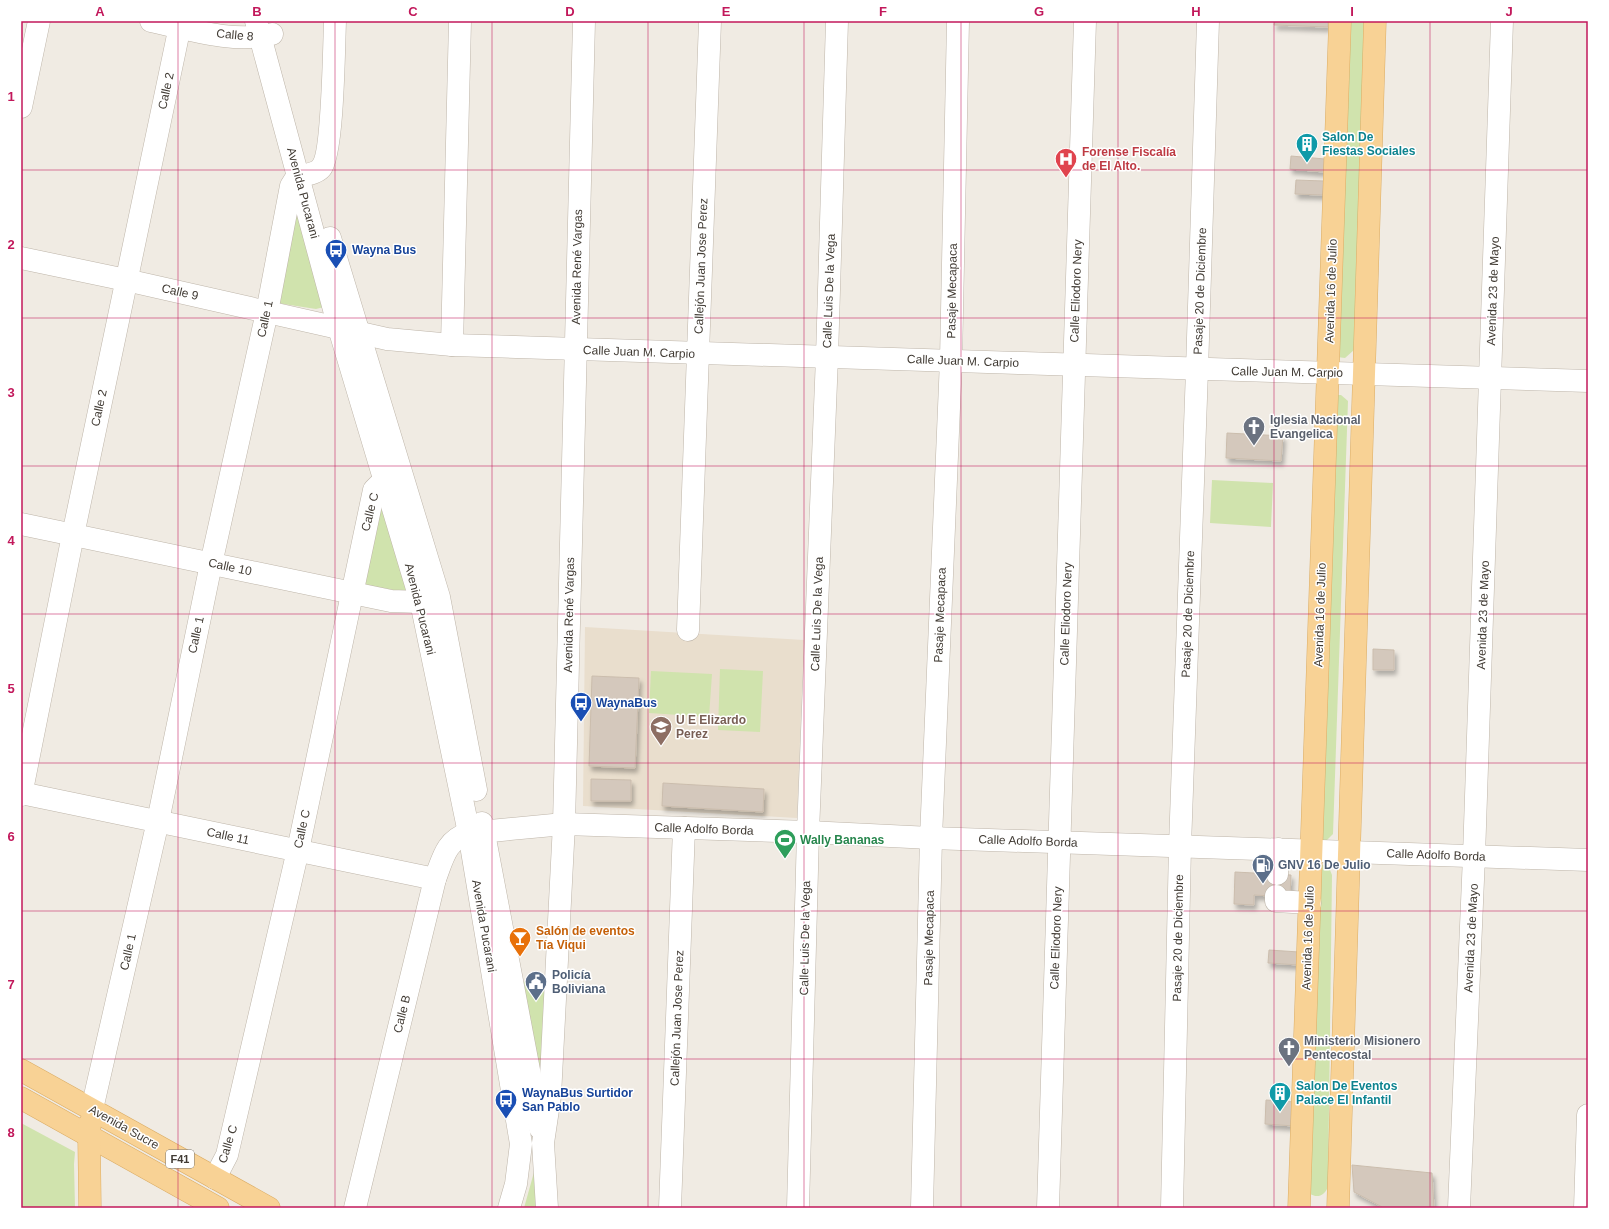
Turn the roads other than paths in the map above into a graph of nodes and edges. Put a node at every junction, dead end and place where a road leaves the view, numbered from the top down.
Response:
1 (38, 21) edge
2 (151, 21) edge
3 (335, 21) edge
4 (460, 21) edge
5 (584, 21) edge
6 (710, 21) edge
7 (837, 21) edge
8 (958, 21) edge
9 (1085, 21) edge
10 (1208, 21) edge
11 (1340, 21) edge
12 (1375, 21) edge
13 (1502, 21) edge
14 (180, 24) edge
15 (264, 28) edge
16 (21, 107) edge
17 (305, 175) junction
18 (21, 258) edge
19 (126, 280) junction
20 (267, 312) junction
21 (349, 330) junction
22 (452, 345) junction
23 (575, 350) junction
24 (699, 353) junction
25 (827, 357) junction
26 (951, 360) junction
27 (1073, 366) junction
28 (1197, 370) junction
29 (1328, 372) junction
30 (1364, 374) junction
31 (1491, 378) junction
32 (1588, 381) edge
33 (385, 482) junction
34 (21, 524) edge
35 (73, 535) junction
36 (211, 564) junction
37 (351, 593) junction
38 (430, 600) junction
39 (688, 630) dead end
40 (21, 794) edge
41 (158, 821) junction
42 (564, 824) junction
43 (684, 828) junction
44 (476, 832) junction
45 (808, 832) junction
46 (931, 838) junction
47 (1059, 842) junction
48 (1180, 846) junction
49 (1278, 849) junction
50 (298, 850) junction
51 (1312, 851) junction
52 (1349, 852) junction
53 (1474, 856) junction
54 (1588, 860) edge
55 (1277, 874) dead end
56 (435, 878) junction
57 (1276, 896) dead end
58 (1310, 903) junction
59 (21, 1070) edge
60 (21, 1098) edge
61 (92, 1109) junction
62 (1588, 1115) edge
63 (89, 1136) junction
64 (543, 1143) junction
65 (521, 1144) junction
66 (216, 1178) junction
67 (90, 1208) edge
68 (218, 1208) edge
69 (269, 1208) edge
70 (354, 1208) edge
71 (509, 1208) edge
72 (547, 1208) edge
73 (670, 1208) edge
74 (798, 1208) edge
75 (922, 1208) edge
76 (1048, 1208) edge
77 (1172, 1208) edge
78 (1299, 1208) edge
79 (1338, 1208) edge
80 (1459, 1208) edge
81 (1585, 1208) edge

1 - 16 street
2 - 14 street, Calle 8
3 - 17 street, Calle 1
4 - 22 street
5 - 23 street, Avenida René Vargas
6 - 24 street, Callejón Juan Jose Perez
7 - 25 street, Calle Luis De la Vega
8 - 26 street, Pasaje Mecapaca
9 - 27 street, Calle Eliodoro Nery
10 - 28 street, Pasaje 20 de Diciembre
11 - 29 main road, Avenida 16 de Julio
12 - 30 main road
13 - 31 street, Avenida 23 de Mayo
14 - 15 street, Calle 8
14 - 19 street, Calle 2
15 - 17 street, Avenida Pucarani
17 - 20 street, Calle 1
17 - 21 street, Avenida Pucarani
18 - 19 street, Calle 9
19 - 20 street, Calle 9
19 - 35 street, Calle 2
20 - 21 street, Calle 9
20 - 36 street, Calle 1
21 - 22 street, Calle Juan M. Carpio
21 - 33 street, Avenida Pucarani
21 - 38 street, Avenida Pucarani
22 - 23 street, Calle Juan M. Carpio
23 - 24 street, Calle Juan M. Carpio
23 - 42 street, Avenida René Vargas
24 - 25 street, Calle Juan M. Carpio
24 - 39 street, Callejón Juan Jose Perez
25 - 26 street, Calle Juan M. Carpio
25 - 45 street, Calle Luis De la Vega
26 - 27 street, Calle Juan M. Carpio
26 - 46 street, Pasaje Mecapaca
27 - 28 street, Calle Juan M. Carpio
27 - 47 street, Calle Eliodoro Nery
28 - 29 street, Calle Juan M. Carpio
28 - 48 street, Pasaje 20 de Diciembre
29 - 30 street, Calle Juan M. Carpio
29 - 51 main road, Avenida 16 de Julio
30 - 31 street, Calle Juan M. Carpio
30 - 52 main road
31 - 32 street, Calle Juan M. Carpio
31 - 53 street, Avenida 23 de Mayo
33 - 37 street, Calle C
33 - 38 street, Avenida Pucarani
34 - 35 street, Calle 10
35 - 36 street, Calle 10
35 - 40 street, Calle 2
36 - 37 street, Calle 10
36 - 41 street, Calle 1
37 - 38 street, Calle 10
37 - 50 street, Calle C
38 - 44 street, Avenida Pucarani
40 - 41 street, Calle 11
41 - 50 street, Calle 11
41 - 61 street, Calle 1
42 - 43 street, Calle Adolfo Borda
42 - 44 street, Calle Adolfo Borda
42 - 64 street, Avenida René Vargas
43 - 45 street, Calle Adolfo Borda
43 - 73 street, Callejón Juan Jose Perez
44 - 56 street, Calle B
44 - 64 street, Avenida Pucarani
44 - 65 street, Avenida Pucarani
45 - 46 street, Calle Adolfo Borda
45 - 74 street, Calle Luis De la Vega
46 - 47 street, Calle Adolfo Borda
46 - 75 street, Pasaje Mecapaca
47 - 48 street, Calle Adolfo Borda
47 - 76 street, Calle Eliodoro Nery
48 - 49 street, Calle Adolfo Borda
48 - 77 street, Pasaje 20 de Diciembre
49 - 51 street, Calle Adolfo Borda
49 - 55 street
50 - 56 street, Calle 11
50 - 66 street, Calle C
51 - 52 street, Calle Adolfo Borda
51 - 58 main road, Avenida 16 de Julio
52 - 53 street, Calle Adolfo Borda
52 - 79 main road
53 - 54 street, Calle Adolfo Borda
53 - 80 street, Avenida 23 de Mayo
56 - 70 street, Calle B
57 - 58 street
58 - 78 main road, Avenida 16 de Julio
59 - 61 main road, Avenida Sucre / F41
60 - 63 main road, Avenida Sucre / F41
61 - 63 main road
61 - 66 main road, Avenida Sucre / F41
62 - 81 street
63 - 67 main road
63 - 68 main road, Avenida Sucre / F41
64 - 65 street
64 - 72 street, Avenida René Vargas
65 - 71 street, Avenida Pucarani
66 - 69 main road, Avenida Sucre / F41

